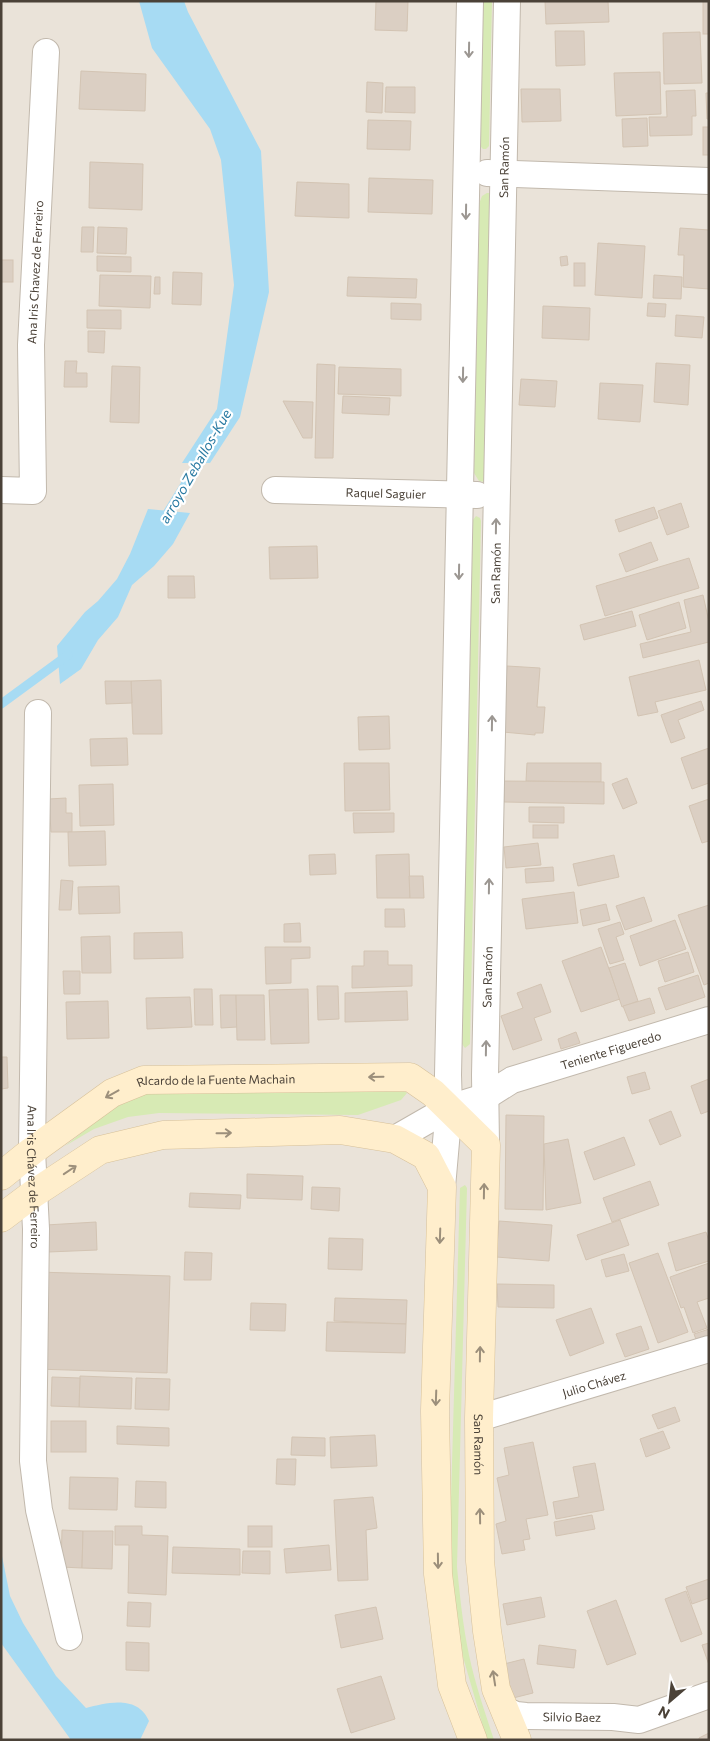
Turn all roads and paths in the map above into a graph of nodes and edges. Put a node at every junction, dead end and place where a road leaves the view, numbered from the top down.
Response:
1 (470, 1) edge
2 (507, 1) edge
3 (46, 52) dead end
4 (466, 172) junction
5 (504, 174) junction
6 (709, 181) edge
7 (1, 490) edge
8 (275, 490) dead end
9 (460, 494) junction
10 (497, 495) junction
11 (38, 712) dead end
12 (709, 1020) edge
13 (448, 1075) junction
14 (410, 1077) junction
15 (485, 1086) junction
16 (449, 1108) junction
17 (395, 1139) junction
18 (486, 1145) junction
19 (32, 1151) junction
20 (1, 1176) edge
21 (442, 1187) junction
22 (33, 1194) junction
23 (1, 1218) edge
24 (709, 1349) edge
25 (478, 1418) junction
26 (69, 1637) dead end
27 (709, 1695) edge
28 (505, 1710) junction
29 (639, 1720) junction
30 (473, 1740) edge
31 (517, 1740) edge
32 (618, 1740) edge

1 -> 4 street
2 - 5 street, San Ramón
3 - 7 street, Ana Iris Chavez de Ferreiro
4 - 5 street
4 -> 9 street
5 - 6 street
5 - 10 street, San Ramón
8 - 9 street, Raquel Saguier
9 - 10 street, Raquel Saguier
9 -> 13 street
15 -> 10 street, San Ramón
11 - 19 street, Ana Iris Chávez de Ferreiro
12 - 15 street, Teniente Figueredo
13 - 14 street, Teniente Figueredo
13 - 15 street, Teniente Figueredo
13 - 16 street
14 - 16 street
14 -> 19 street, RIcardo de la Fuente Machain
15 - 16 street, Teniente Figueredo
15 - 18 street, San Ramón
16 - 17 street, Teniente Figueredo
16 - 18 street
16 - 21 street
17 - 21 street
22 -> 17 street
25 -> 18 street, San Ramón
19 - 20 street, RIcardo de la Fuente Machain
19 - 22 street, Ana Iris Chávez de Ferreiro
21 -> 30 street
22 - 23 street
22 - 26 street, Ana Iris Chávez de Ferreiro
24 - 25 street, Julio Chávez
28 -> 25 street, San Ramón
27 - 29 street, Silvio Baez
28 - 29 street, Silvio Baez
28 - 31 street, San Ramón
29 - 32 street, Silvio Baez

